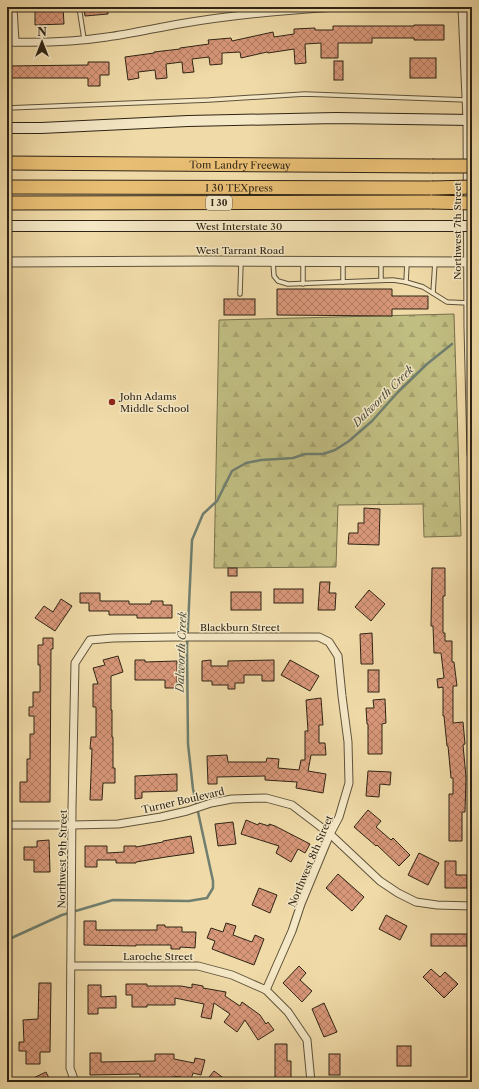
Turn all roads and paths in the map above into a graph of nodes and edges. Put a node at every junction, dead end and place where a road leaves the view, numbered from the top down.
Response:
1 (13, 7) edge
2 (79, 7) edge
3 (339, 7) edge
4 (463, 7) edge
5 (84, 40) junction
6 (11, 42) edge
7 (467, 100) junction
8 (7, 108) edge
9 (470, 120) edge
10 (7, 128) edge
11 (7, 163) edge
12 (472, 166) edge
13 (7, 186) edge
14 (472, 188) edge
15 (472, 202) edge
16 (7, 203) edge
17 (7, 226) edge
18 (472, 226) edge
19 (241, 261) junction
20 (273, 261) junction
21 (303, 261) junction
22 (343, 261) junction
23 (381, 261) junction
24 (407, 261) junction
25 (435, 261) junction
26 (7, 262) edge
27 (470, 262) edge
28 (381, 280) junction
29 (343, 282) junction
30 (406, 282) junction
31 (303, 284) junction
32 (433, 293) junction
33 (240, 294) dead end
34 (468, 303) junction
35 (471, 374) edge
36 (472, 421) edge
37 (472, 454) edge
38 (318, 637) joint
39 (90, 640) joint
40 (7, 825) edge
41 (73, 825) junction
42 (330, 834) junction
43 (472, 906) edge
44 (71, 966) junction
45 (266, 990) junction
46 (75, 1082) edge
47 (311, 1082) edge

1 - 6 street
2 - 5 lane
3 - 5 street
4 - 7 street, Northwest 7th Street
5 - 6 street
7 - 8 lane
7 - 9 street, Northwest 7th Street
9 - 10 main road
9 - 27 street, Northwest 7th Street
11 - 12 highway, Tom Landry Freeway, bridge
13 - 14 highway, I 30 TEXpress, bridge
15 - 16 highway, I 30, bridge
17 - 18 main road, West Interstate 30, bridge
19 - 20 street, West Tarrant Road
19 - 26 street, West Tarrant Road
19 - 33 lane
20 - 21 street, West Tarrant Road
20 - 31 lane
21 - 22 street, West Tarrant Road
21 - 31 lane
22 - 23 street, West Tarrant Road
22 - 29 lane
23 - 24 street, West Tarrant Road
23 - 28 lane
24 - 25 street, West Tarrant Road
24 - 30 lane
25 - 27 street, West Tarrant Road
25 - 32 lane
27 - 34 street, Northwest 7th Street
28 - 29 lane
28 - 30 lane
29 - 31 lane
30 - 32 lane
32 - 34 lane
34 - 35 street, Northwest 7th Street
35 - 36 street, Northwest 7th Street
36 - 37 street, Northwest 7th Street
38 - 39 street, Blackburn Street
38 - 42 street, Northwest 8th Street
39 - 41 street, Northwest 9th Street
40 - 41 street, Turner Boulevard
41 - 42 street, Turner Boulevard
41 - 44 street, Northwest 9th Street
42 - 43 street, Turner Boulevard
42 - 45 street, Northwest 8th Street
44 - 45 street, Laroche Street
44 - 46 street, Northwest 9th Street
45 - 47 street

